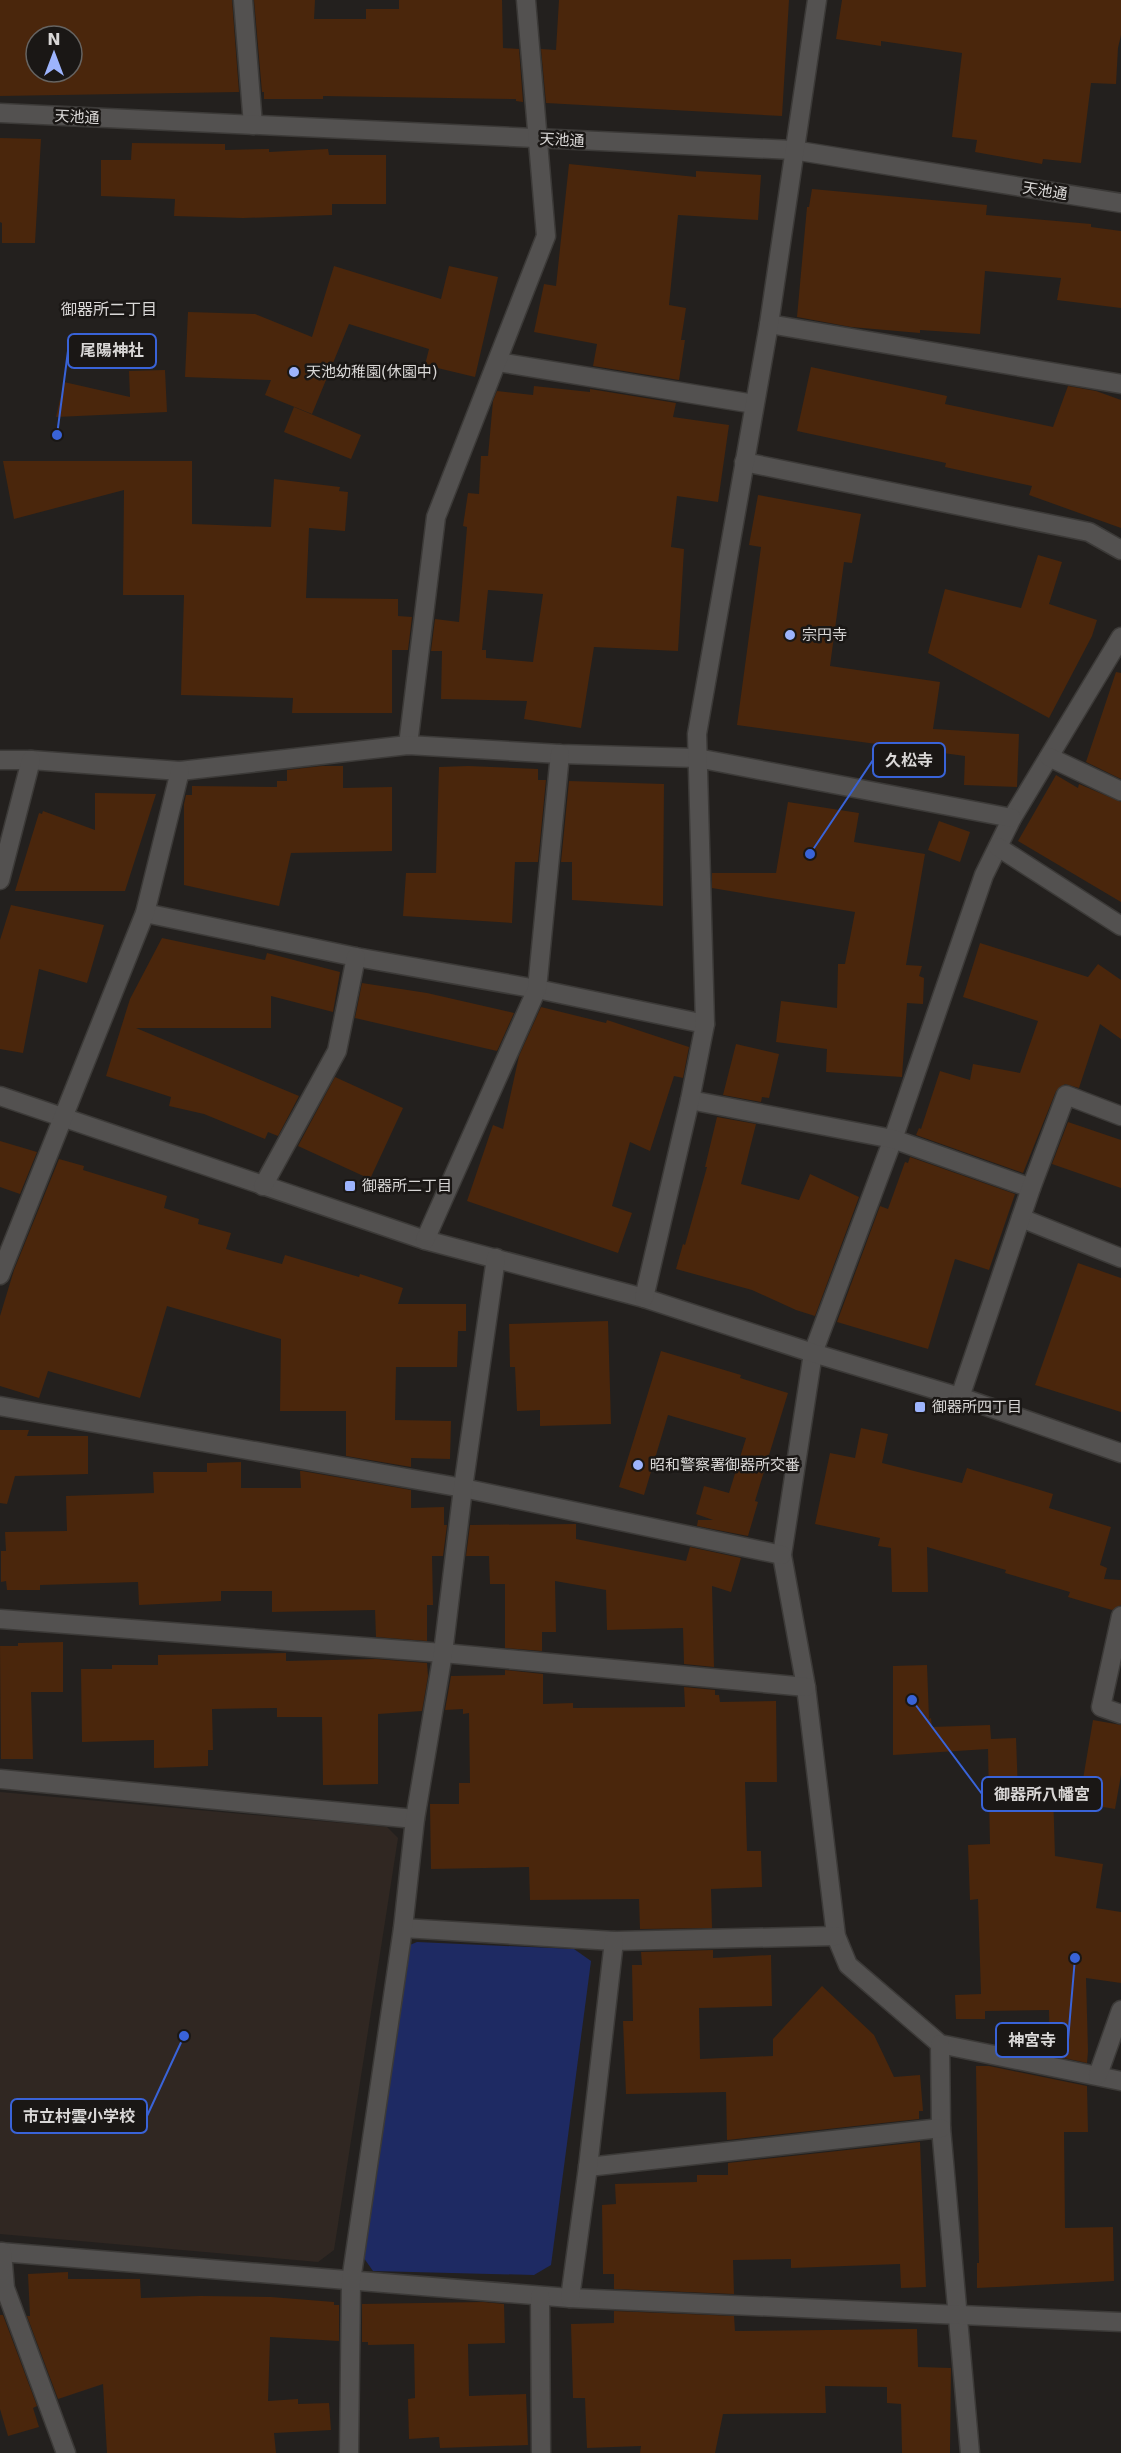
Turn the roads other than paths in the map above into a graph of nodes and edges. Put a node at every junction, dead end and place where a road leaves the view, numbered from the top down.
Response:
1 (243, 0) edge
2 (526, 0) edge
3 (817, 0) edge
4 (0, 113) edge
5 (253, 125) junction
6 (539, 138) junction
7 (793, 150) junction
8 (1121, 203) edge
9 (769, 324) junction
10 (498, 362) junction
11 (1121, 384) edge
12 (754, 404) junction
13 (744, 462) junction
14 (1121, 550) edge
15 (1121, 637) edge
16 (408, 745) junction
17 (560, 754) junction
18 (1049, 757) junction
19 (697, 758) junction
20 (0, 760) edge
21 (31, 760) junction
22 (180, 771) junction
23 (1121, 791) edge
24 (1012, 818) junction
25 (998, 847) junction
26 (0, 880) edge
27 (145, 913) junction
28 (1121, 926) edge
29 (356, 957) junction
30 (537, 989) junction
31 (705, 1024) junction
32 (0, 1096) edge
33 (690, 1100) junction
34 (1121, 1116) edge
35 (62, 1119) junction
36 (893, 1139) junction
37 (263, 1186) junction
38 (1031, 1188) junction
39 (1021, 1218) junction
40 (8, 1233) edge
41 (425, 1240) junction
42 (496, 1258) junction
43 (1121, 1258) edge
44 (0, 1275) edge
45 (644, 1298) junction
46 (813, 1353) junction
47 (960, 1396) junction
48 (0, 1406) edge
49 (1121, 1453) edge
50 (464, 1488) junction
51 (782, 1555) junction
52 (1121, 1616) edge
53 (0, 1619) edge
54 (443, 1653) junction
55 (806, 1687) junction
56 (1121, 1714) edge
57 (0, 1779) edge
58 (415, 1819) junction
59 (403, 1928) junction
60 (836, 1936) junction
61 (615, 1941) junction
62 (1121, 2010) edge
63 (940, 2044) junction
64 (1098, 2075) junction
65 (1121, 2081) edge
66 (941, 2128) junction
67 (588, 2167) junction
68 (1, 2252) edge
69 (351, 2281) junction
70 (540, 2296) junction
71 (570, 2298) junction
72 (958, 2315) junction
73 (1121, 2322) edge
74 (66, 2453) edge
75 (349, 2453) edge
76 (541, 2453) edge
77 (970, 2453) edge

1 - 5 street
2 - 6 street
3 - 7 street
4 - 5 street, 天池通
5 - 6 street, 天池通
6 - 7 street, 天池通
6 - 10 street
7 - 8 street, 天池通
7 - 9 street
9 - 11 street
9 - 12 street
10 - 12 street
10 - 16 street
12 - 13 street
13 - 14 street
13 - 19 street
15 - 18 street
16 - 17 street
16 - 22 street
17 - 19 street
17 - 30 street
18 - 23 street
18 - 24 street
19 - 24 street
19 - 31 street
20 - 21 street
21 - 22 street
21 - 26 street
22 - 27 street
24 - 25 street
25 - 28 street
25 - 36 street
27 - 29 street
27 - 35 street
29 - 30 street
29 - 37 street
30 - 31 street
30 - 41 street
31 - 33 street
32 - 35 street
33 - 36 street
33 - 45 street
34 - 38 street
35 - 37 street
35 - 40 street
36 - 38 street
36 - 46 street
37 - 41 street
38 - 39 street
39 - 43 street
39 - 47 street
40 - 44 street
41 - 42 street
42 - 45 street
42 - 50 street
45 - 46 street
46 - 47 street
46 - 51 street
47 - 49 street
48 - 50 street
50 - 51 street
50 - 54 street
51 - 55 street
52 - 56 street
53 - 54 street
54 - 55 street
54 - 58 street
55 - 60 street
57 - 58 street
58 - 59 street
59 - 61 street
59 - 69 street
60 - 61 street
60 - 63 street
61 - 67 street
62 - 64 street
63 - 64 street
63 - 66 street
64 - 65 street
66 - 67 street
66 - 72 street
67 - 71 street
68 - 69 street
68 - 74 street
69 - 70 street
69 - 75 street
70 - 71 street
70 - 76 street
71 - 72 street
72 - 73 street
72 - 77 street

